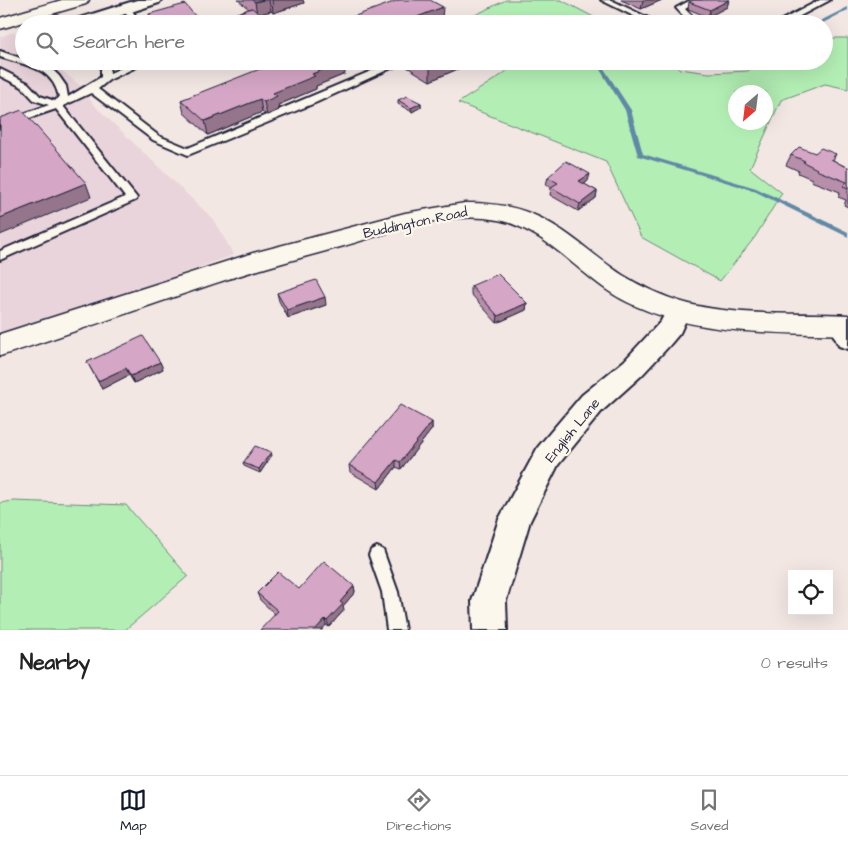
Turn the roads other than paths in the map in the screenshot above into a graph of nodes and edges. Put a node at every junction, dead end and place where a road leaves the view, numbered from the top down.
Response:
1 (80, 0) edge
2 (153, 0) edge
3 (605, 0) edge
4 (697, 0) edge
5 (826, 0) edge
6 (126, 8) junction
7 (30, 15) edge
8 (104, 15) edge
9 (130, 15) edge
10 (638, 15) edge
11 (687, 15) edge
12 (796, 15) edge
13 (15, 20) edge
14 (0, 24) edge
15 (0, 54) edge
16 (15, 60) edge
17 (50, 70) edge
18 (105, 70) edge
19 (124, 70) edge
20 (383, 70) edge
21 (0, 72) edge
22 (106, 78) junction
23 (92, 89) junction
24 (57, 105) junction
25 (0, 125) edge
26 (0, 256) edge
27 (678, 311) junction
28 (846, 329) edge
29 (0, 345) edge
30 (376, 555) dead end
31 (396, 630) edge
32 (490, 630) edge

1 - 7 street
2 - 6 street
3 - 10 lane
4 - 11 lane
5 - 12 lane
6 - 8 street
6 - 9 lane
13 - 14 street
15 - 16 lane
17 - 24 lane
18 - 22 lane
19 - 22 lane
20 - 23 lane
21 - 24 lane
22 - 23 lane
23 - 24 lane
24 - 25 lane
24 - 26 lane
27 - 28 street, Buddington Road
27 - 29 street, Buddington Road
27 - 32 street, English Lane
30 - 31 lane

